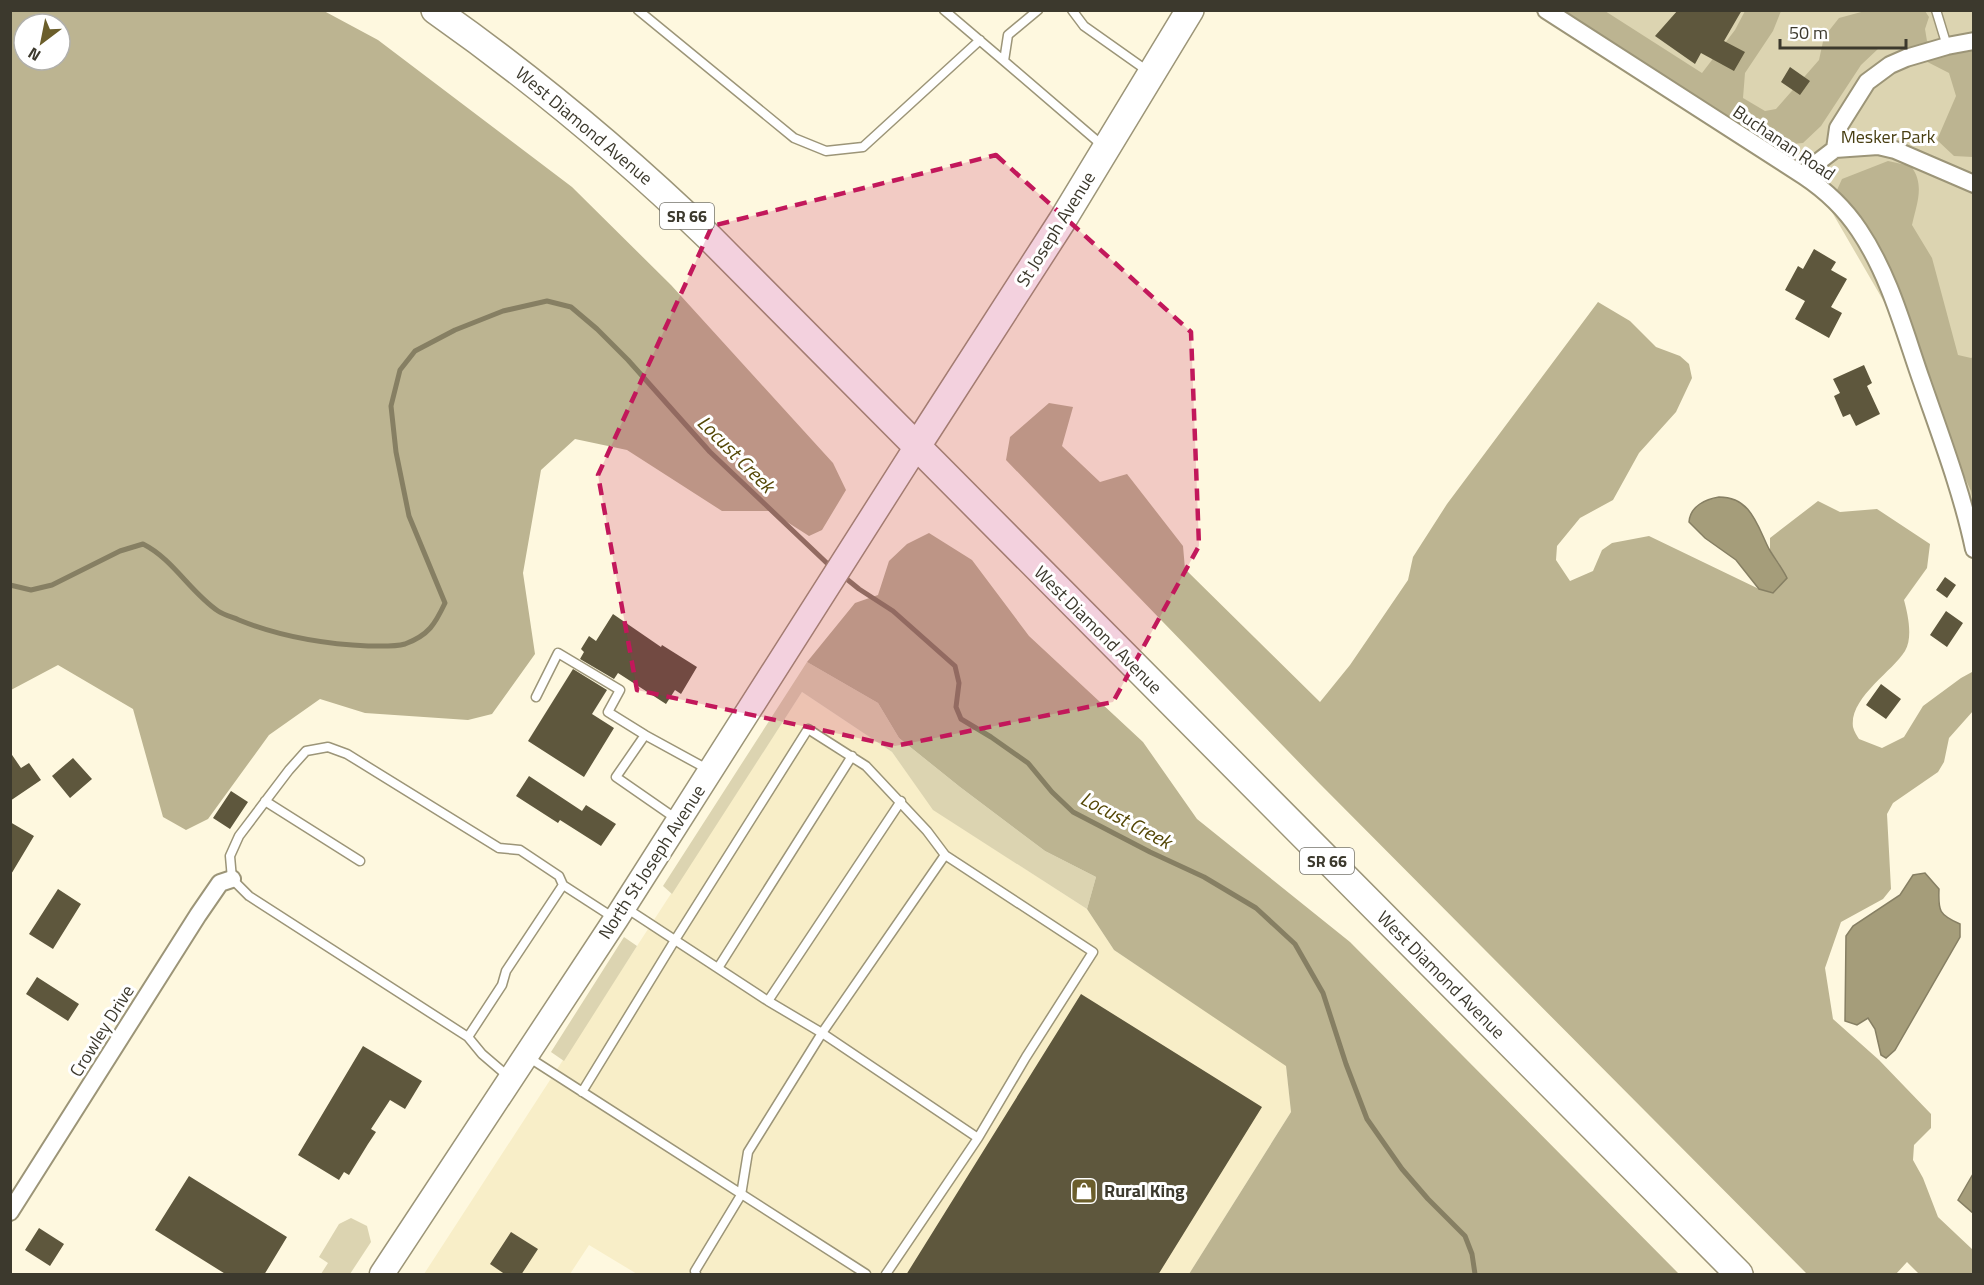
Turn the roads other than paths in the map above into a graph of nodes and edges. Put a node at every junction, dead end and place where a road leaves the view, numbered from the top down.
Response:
1 (435, 10) edge
2 (638, 10) edge
3 (944, 10) edge
4 (1038, 10) edge
5 (1072, 10) edge
6 (1190, 10) edge
7 (1546, 10) edge
8 (1936, 10) edge
9 (980, 40) junction
10 (1974, 41) edge
11 (1947, 46) junction
12 (1004, 61) junction
13 (1152, 74) junction
14 (1106, 148) junction
15 (1835, 149) junction
16 (1804, 176) junction
17 (1974, 184) edge
18 (917, 446) junction
19 (1974, 549) edge
20 (536, 697) dead end
21 (645, 735) junction
22 (852, 756) junction
23 (710, 771) junction
24 (265, 801) junction
25 (901, 801) junction
26 (678, 821) junction
27 (945, 855) junction
28 (360, 861) dead end
29 (232, 879) junction
30 (563, 885) junction
31 (619, 913) junction
32 (675, 940) junction
33 (718, 968) junction
34 (768, 1001) junction
35 (822, 1033) junction
36 (468, 1037) junction
37 (525, 1056) junction
38 (511, 1078) junction
39 (582, 1092) junction
40 (978, 1138) junction
41 (741, 1195) junction
42 (10, 1212) edge
43 (382, 1275) edge
44 (696, 1275) edge
45 (866, 1275) edge
46 (886, 1275) edge
47 (1739, 1275) edge

1 - 18 main road, West Diamond Avenue / SR 66
2 - 9 lane
3 - 9 lane
4 - 12 lane
5 - 13 lane
6 - 13 main road, St Joseph Avenue
7 - 16 street, Buchanan Road
8 - 11 lane
9 - 12 lane
10 - 11 street
11 - 15 street
12 - 14 lane
13 - 14 main road, St Joseph Avenue
14 - 18 main road, St Joseph Avenue
15 - 16 street
15 - 17 street
16 - 19 street, Buchanan Road
18 - 23 main road, North St Joseph Avenue
18 - 47 main road, West Diamond Avenue / SR 66
20 - 21 lane
21 - 23 lane
21 - 26 lane
22 - 25 lane
22 - 32 lane
22 - 33 lane
23 - 26 main road, North St Joseph Avenue
24 - 28 lane
24 - 29 lane
24 - 30 lane
25 - 27 lane
25 - 34 lane
26 - 31 main road, North St Joseph Avenue
27 - 35 lane
27 - 40 lane
29 - 36 lane
29 - 42 street, Crowley Drive
30 - 31 lane
30 - 36 lane
31 - 32 lane
31 - 37 main road, North St Joseph Avenue
32 - 33 lane
32 - 39 lane
33 - 34 lane
34 - 35 lane
35 - 40 lane
35 - 41 lane
36 - 38 lane
37 - 38 main road, North St Joseph Avenue
37 - 39 lane
38 - 43 main road, North St Joseph Avenue
39 - 41 lane
40 - 46 lane
41 - 44 lane
41 - 45 lane

